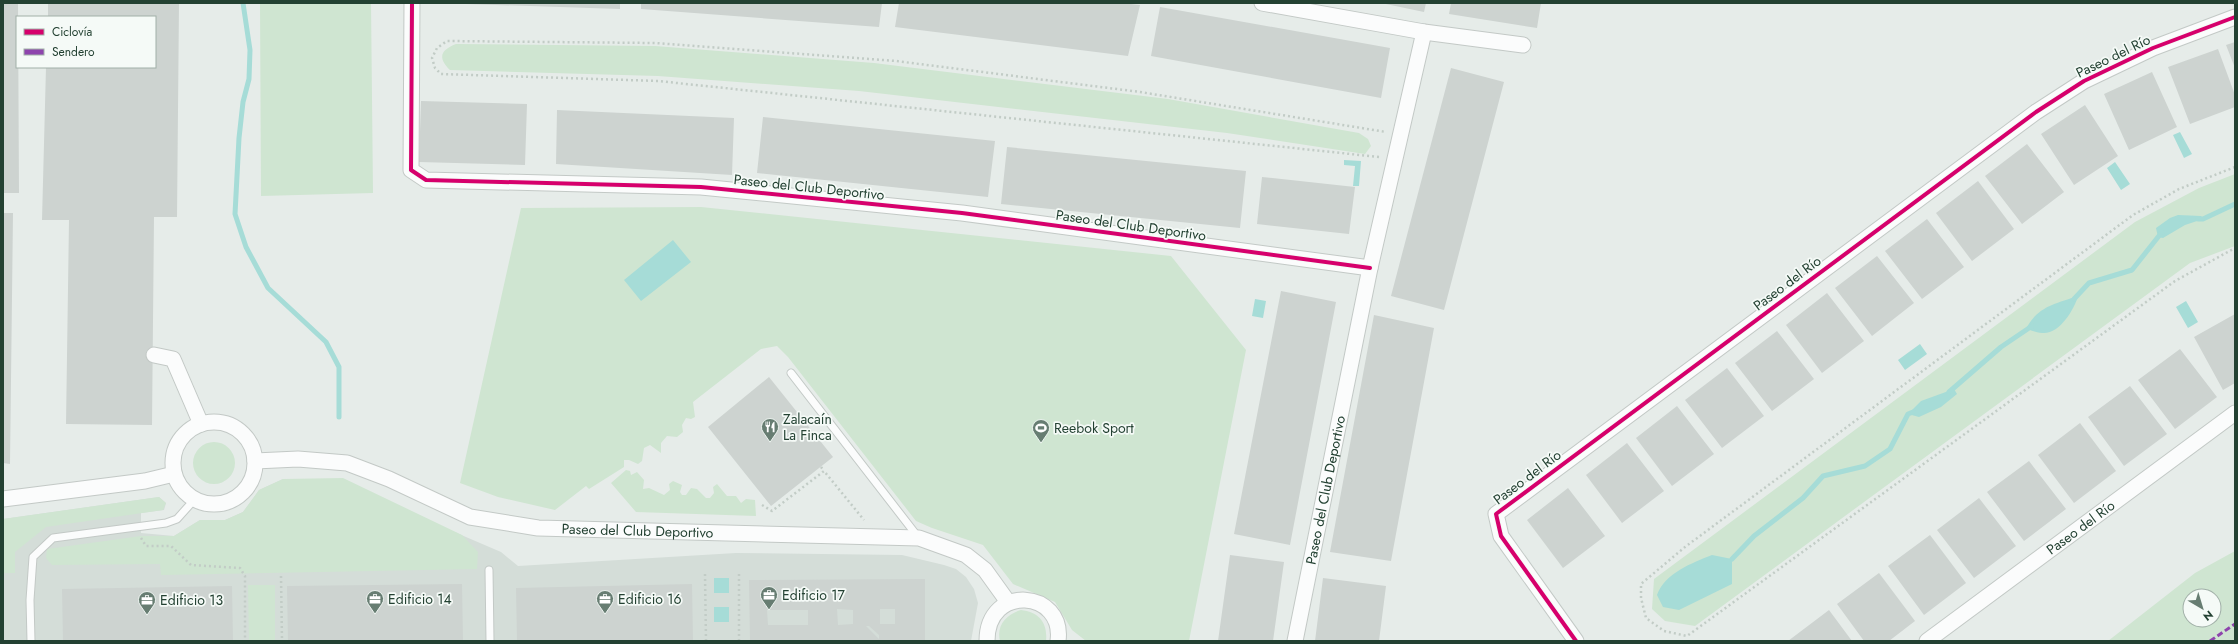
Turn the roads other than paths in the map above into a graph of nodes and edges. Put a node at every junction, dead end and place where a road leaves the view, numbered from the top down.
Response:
1 (412, 3) edge
2 (1262, 3) edge
3 (2235, 17) edge
4 (1424, 32) junction
5 (1523, 45) dead end
6 (1370, 268) junction
7 (154, 355) dead end
8 (791, 373) dead end
9 (2235, 413) edge
10 (201, 424) junction
11 (255, 461) junction
12 (174, 474) junction
13 (3, 498) edge
14 (194, 500) junction
15 (919, 538) junction
16 (488, 570) dead end
17 (1008, 602) junction
18 (30, 641) edge
19 (490, 641) edge
20 (987, 641) edge
21 (1058, 641) edge
22 (1295, 641) edge
23 (1576, 641) edge
24 (1927, 641) edge

1 - 6 street, Paseo del Club Deportivo
2 - 4 street
3 - 23 street, Paseo del Río
4 - 5 street
4 - 6 street, Paseo del Club Deportivo
6 - 22 street, Paseo del Club Deportivo
7 - 10 street
8 - 15 lane
9 - 24 street, Paseo del Río
10 - 11 street
10 - 12 street
11 - 14 street
11 - 15 street, Paseo del Club Deportivo
12 - 13 street
12 - 14 street
14 - 18 lane
15 - 17 street, Paseo del Club Deportivo
16 - 19 lane
17 - 20 street
17 - 21 street

